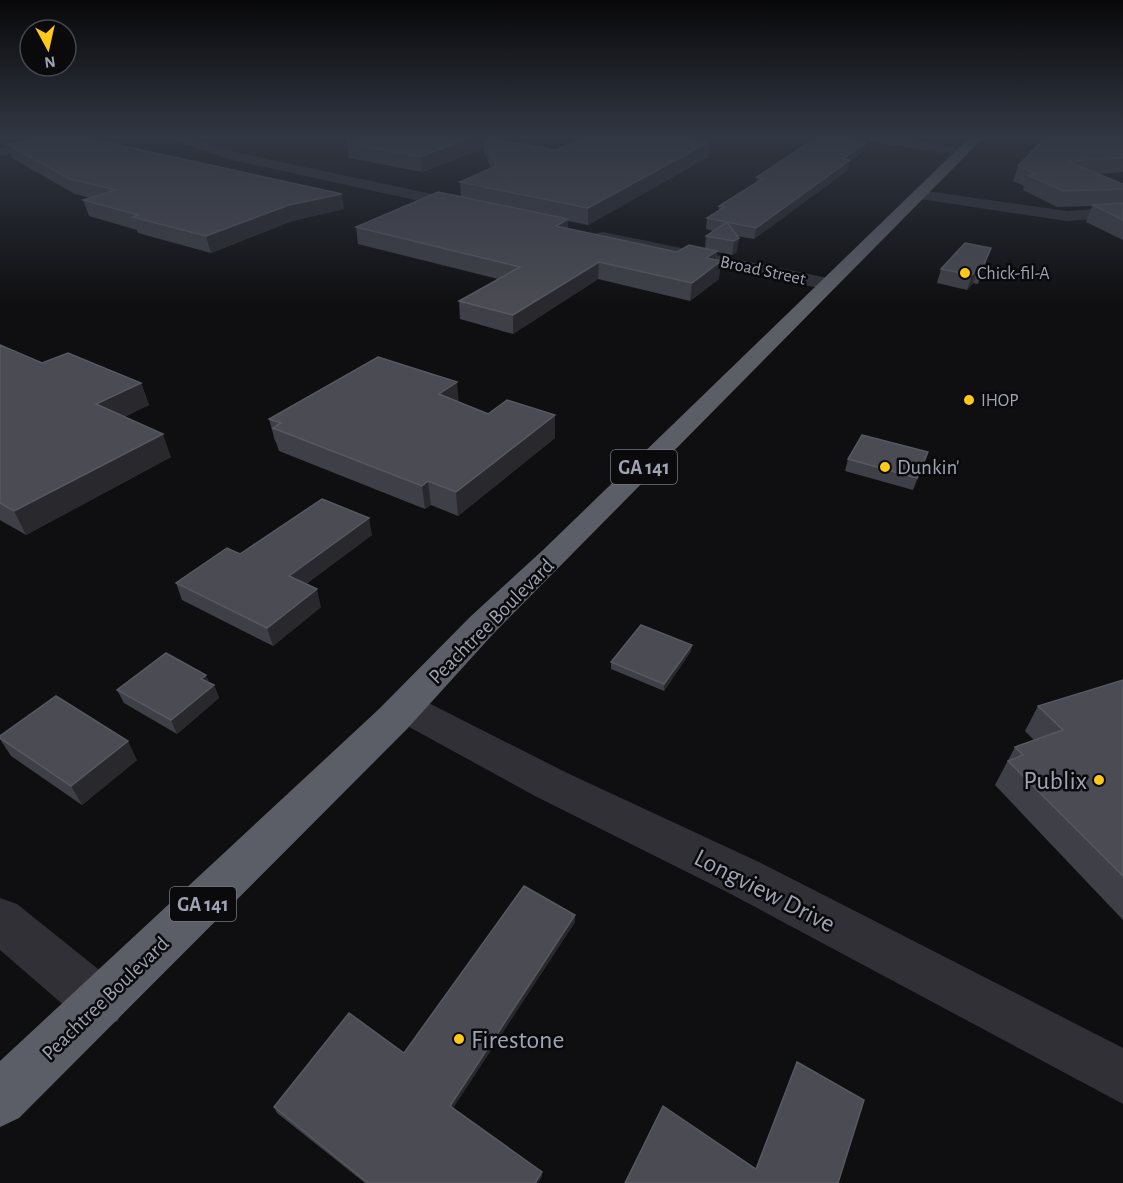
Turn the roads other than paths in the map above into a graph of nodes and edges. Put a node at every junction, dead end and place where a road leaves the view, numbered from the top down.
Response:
1 (403, 193) edge
2 (919, 195) joint
3 (489, 212) edge
4 (1123, 212) edge
5 (584, 233) edge
6 (828, 284) junction
7 (404, 707) junction
8 (0, 920) edge
9 (100, 1004) junction
10 (1123, 1077) edge
11 (0, 1099) edge

1 - 3 street
2 - 4 street
2 - 6 highway, Peachtree Boulevard / GA 141
5 - 6 street, Broad Street
6 - 7 highway, Peachtree Boulevard / GA 141
7 - 9 highway, Peachtree Boulevard / GA 141
7 - 10 street, Longview Drive
8 - 9 street
9 - 11 highway, Peachtree Boulevard / GA 141

